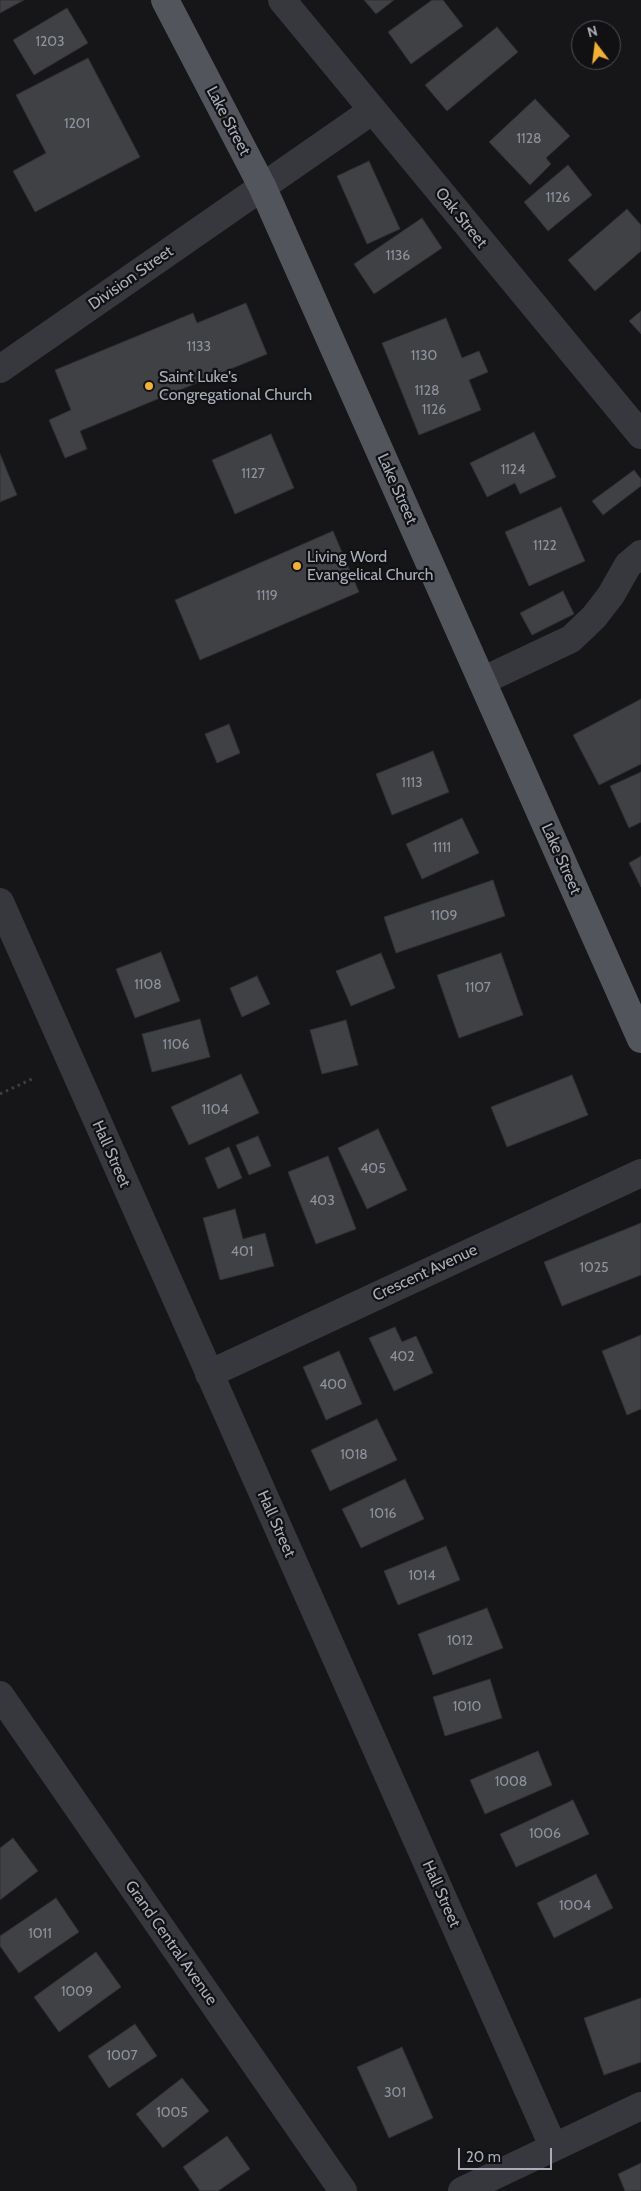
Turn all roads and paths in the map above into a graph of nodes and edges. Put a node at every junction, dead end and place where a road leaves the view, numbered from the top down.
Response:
1 (165, 0) edge
2 (282, 0) edge
3 (373, 110) junction
4 (262, 186) junction
5 (0, 369) edge
6 (641, 435) edge
7 (641, 554) edge
8 (482, 681) junction
9 (0, 902) edge
10 (641, 1039) edge
11 (34, 1078) dead end
12 (0, 1094) edge
13 (641, 1173) edge
14 (209, 1374) junction
15 (0, 1695) edge
16 (641, 2106) edge
17 (553, 2146) junction
18 (343, 2191) edge
19 (462, 2191) edge

1 - 4 main road, Lake Street
2 - 3 street, Oak Street
3 - 4 street, Division Street
3 - 6 street, Oak Street
4 - 5 street, Division Street
4 - 8 main road, Lake Street
7 - 8 street
8 - 10 main road, Lake Street
9 - 14 street, Hall Street
11 - 12 path
13 - 14 street, Crescent Avenue
14 - 17 street, Hall Street
15 - 18 street, Grand Central Avenue
16 - 17 street
17 - 19 street

